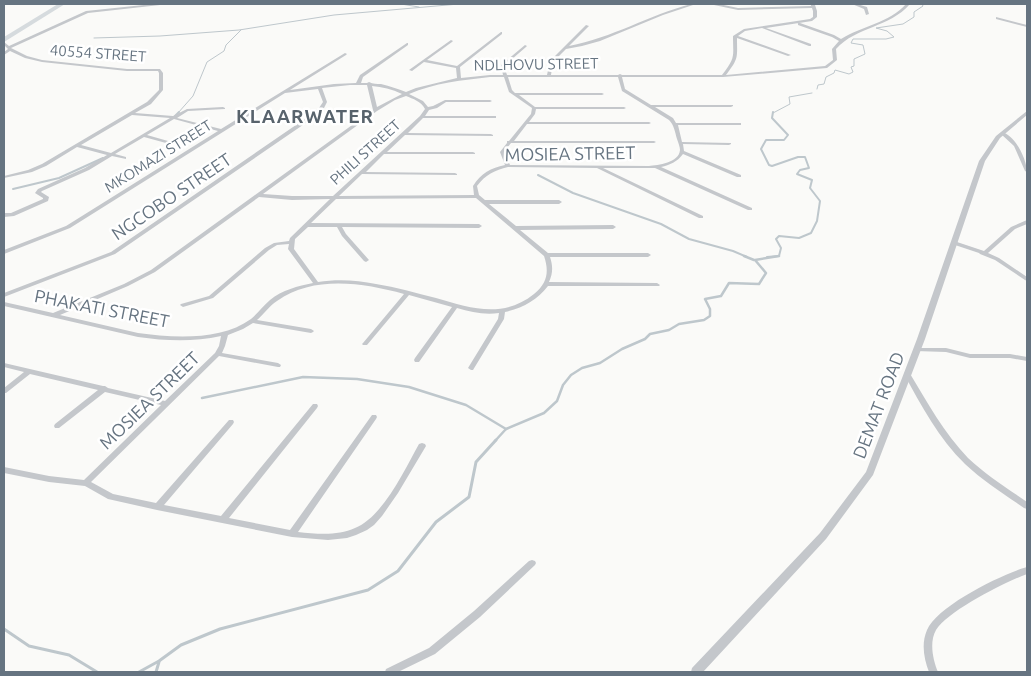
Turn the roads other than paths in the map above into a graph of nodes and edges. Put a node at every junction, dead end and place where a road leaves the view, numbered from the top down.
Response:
1 (62, 4) edge
2 (160, 4) edge
3 (694, 4) edge
4 (715, 4) edge
5 (821, 4) edge
6 (854, 4) edge
7 (908, 4) edge
8 (813, 7) junction
9 (867, 14) dead end
10 (997, 18) dead end
11 (798, 23) junction
12 (587, 26) dead end
13 (1027, 26) edge
14 (762, 28) junction
15 (501, 34) dead end
16 (735, 36) junction
17 (4, 41) edge
18 (451, 41) dead end
19 (841, 41) junction
20 (407, 44) dead end
21 (810, 45) dead end
22 (525, 46) dead end
23 (10, 48) junction
24 (565, 48) junction
25 (4, 54) edge
26 (344, 54) dead end
27 (789, 55) dead end
28 (423, 61) junction
29 (458, 67) junction
30 (411, 70) dead end
31 (505, 75) junction
32 (549, 75) junction
33 (620, 75) junction
34 (723, 76) junction
35 (459, 79) junction
36 (369, 83) junction
37 (358, 84) junction
38 (320, 88) junction
39 (284, 93) junction
40 (406, 93) junction
41 (514, 94) junction
42 (602, 94) dead end
43 (490, 101) dead end
44 (650, 106) junction
45 (731, 106) dead end
46 (223, 108) dead end
47 (427, 108) junction
48 (534, 108) junction
49 (624, 108) dead end
50 (375, 110) junction
51 (1027, 113) edge
52 (134, 114) junction
53 (422, 117) junction
54 (494, 117) dead end
55 (175, 118) junction
56 (526, 123) junction
57 (649, 124) dead end
58 (675, 124) junction
59 (739, 124) dead end
60 (222, 131) junction
61 (1003, 133) junction
62 (403, 134) junction
63 (491, 135) dead end
64 (145, 136) junction
65 (166, 142) dead end
66 (509, 142) junction
67 (654, 142) dead end
68 (681, 143) junction
69 (729, 144) dead end
70 (78, 146) junction
71 (682, 152) junction
72 (382, 153) junction
73 (473, 153) dead end
74 (112, 155) junction
75 (124, 158) dead end
76 (508, 166) junction
77 (656, 166) junction
78 (598, 167) junction
79 (1027, 171) edge
80 (361, 173) junction
81 (455, 174) dead end
82 (739, 176) dead end
83 (4, 177) edge
84 (258, 195) junction
85 (477, 196) junction
86 (334, 198) junction
87 (483, 202) junction
88 (558, 202) dead end
89 (750, 209) dead end
90 (4, 215) edge
91 (701, 217) dead end
92 (1027, 222) edge
93 (306, 225) junction
94 (340, 226) junction
95 (479, 226) dead end
96 (613, 227) dead end
97 (515, 228) junction
98 (291, 242) junction
99 (954, 243) junction
100 (4, 252) edge
101 (982, 253) junction
102 (547, 255) junction
103 (648, 255) dead end
104 (366, 260) dead end
105 (1027, 279) edge
106 (318, 284) junction
107 (547, 284) junction
108 (656, 285) dead end
109 (4, 294) edge
110 (408, 294) junction
111 (4, 304) edge
112 (183, 305) dead end
113 (455, 306) junction
114 (502, 311) junction
115 (53, 315) junction
116 (252, 321) junction
117 (311, 331) dead end
118 (225, 334) junction
119 (365, 344) dead end
120 (917, 350) junction
121 (218, 354) junction
122 (1027, 359) edge
123 (416, 360) dead end
124 (4, 365) edge
125 (278, 365) dead end
126 (471, 368) dead end
127 (29, 371) junction
128 (907, 374) junction
129 (104, 388) junction
130 (4, 391) edge
131 (166, 404) junction
132 (315, 406) dead end
133 (374, 417) dead end
134 (231, 422) dead end
135 (57, 426) dead end
136 (422, 446) dead end
137 (4, 470) edge
138 (86, 483) junction
139 (1027, 506) edge
140 (157, 507) junction
141 (223, 520) junction
142 (292, 534) junction
143 (532, 563) dead end
144 (1027, 570) edge
145 (389, 672) edge
146 (696, 672) edge
147 (933, 672) edge

1 - 17 highway
2 - 23 street
3 - 24 street
4 - 8 street
5 - 8 street
6 - 9 street
7 - 19 street
8 - 11 street
10 - 13 street
11 - 14 street
11 - 19 street
12 - 24 street
14 - 16 street
14 - 21 street
15 - 29 street
16 - 27 street
16 - 34 street
17 - 23 street
18 - 28 street
19 - 34 street, NDLHOVU STREET
20 - 37 street
22 - 31 street
23 - 25 street
23 - 52 street, 40554 STREET
24 - 32 street
26 - 39 street, MKOMAZI STREET
28 - 29 street
28 - 30 street
29 - 35 street
31 - 32 street, NDLHOVU STREET
31 - 35 street, NDLHOVU STREET
31 - 41 street
32 - 33 street, NDLHOVU STREET
33 - 34 street, NDLHOVU STREET
33 - 44 street
35 - 40 street, NDLHOVU STREET
36 - 37 street
36 - 40 street
36 - 50 street
37 - 38 street
38 - 39 street
38 - 109 street, NGCOBO STREET
39 - 60 street, MKOMAZI STREET
40 - 47 street
40 - 50 street, NDLHOVU STREET
41 - 42 street
41 - 48 street
43 - 47 street
44 - 45 street
44 - 58 street
46 - 55 street
47 - 53 street, PHILI STREET
48 - 49 street
48 - 56 street
50 - 84 street, NDLHOVU STREET
51 - 61 street, DEMAT ROAD
52 - 55 street
52 - 70 street
53 - 54 street
53 - 62 street, PHILI STREET
55 - 60 street
55 - 64 street
56 - 57 street
56 - 66 street
58 - 59 street
58 - 68 street
60 - 100 street, MKOMAZI STREET
61 - 79 street
61 - 99 street, DEMAT ROAD
62 - 63 street
62 - 72 street, PHILI STREET
64 - 65 street
64 - 74 street
66 - 67 street
66 - 76 street
68 - 69 street
68 - 71 street
70 - 74 street
70 - 83 street
71 - 77 street, MOSIEA STREET
71 - 82 street
72 - 73 street
72 - 80 street, PHILI STREET
74 - 75 street
74 - 90 street
76 - 78 street, MOSIEA STREET
76 - 85 street, MOSIEA STREET
77 - 78 street, MOSIEA STREET
77 - 89 street
78 - 91 street
80 - 81 street
80 - 86 street, PHILI STREET
84 - 86 street
84 - 115 street, NDLHOVU STREET
85 - 86 street
85 - 87 street
86 - 93 street, PHILI STREET
87 - 88 street
87 - 97 street
92 - 101 street
93 - 94 street
93 - 98 street, PHILI STREET
94 - 95 street
94 - 104 street
96 - 97 street
97 - 102 street
98 - 106 street
98 - 112 street
99 - 101 street
99 - 120 street, DEMAT ROAD
101 - 105 street
102 - 103 street
102 - 107 street
106 - 110 street
106 - 116 street
107 - 108 street
107 - 114 street
110 - 113 street
110 - 119 street
111 - 115 street, PHAKATI STREET
113 - 114 street
113 - 123 street
114 - 126 street
115 - 118 street, PHAKATI STREET
116 - 117 street
116 - 118 street, PHAKATI STREET
118 - 121 street, MOSIEA STREET
120 - 122 street
120 - 128 street, DEMAT ROAD
121 - 125 street
121 - 131 street, MOSIEA STREET
124 - 127 street
127 - 129 street
127 - 130 street
128 - 139 street
128 - 146 street, DEMAT ROAD
129 - 131 street
129 - 135 street
131 - 138 street, MOSIEA STREET
132 - 141 street
133 - 142 street
134 - 140 street
136 - 142 street
137 - 138 street
138 - 140 street
140 - 141 street
141 - 142 street
143 - 145 street
144 - 147 street

